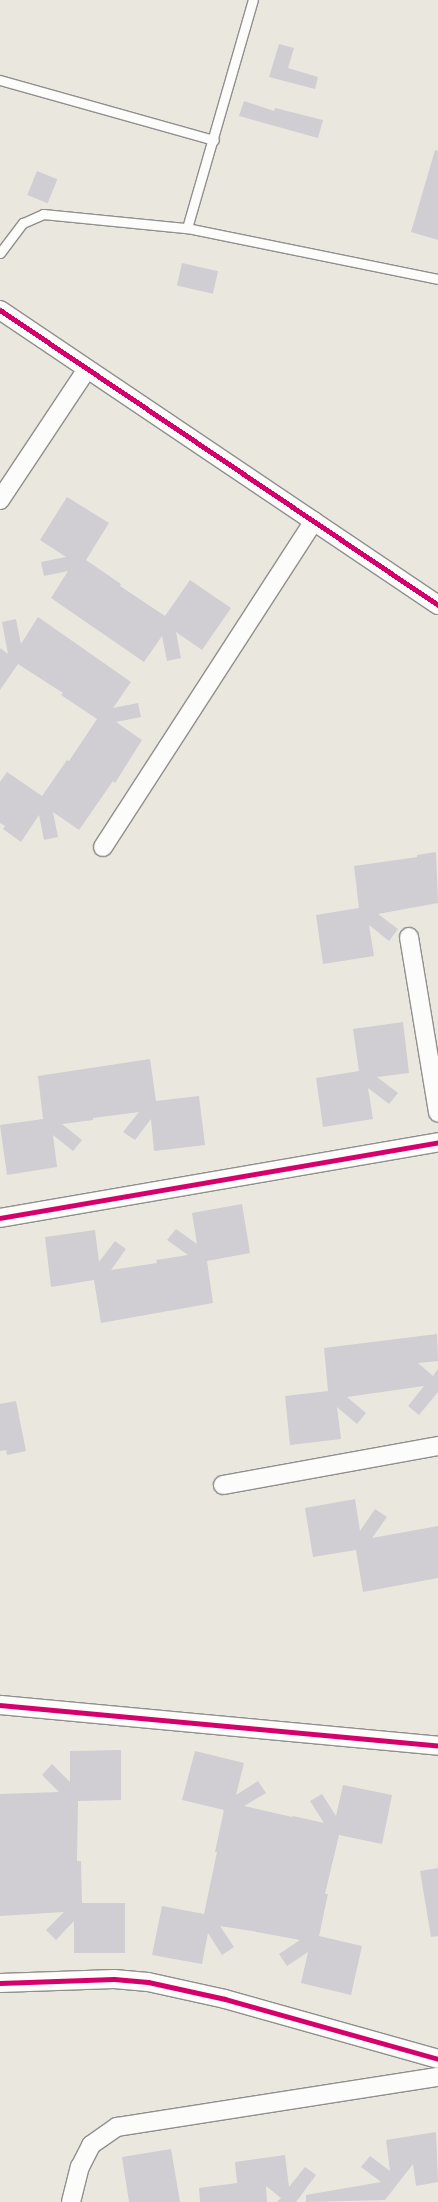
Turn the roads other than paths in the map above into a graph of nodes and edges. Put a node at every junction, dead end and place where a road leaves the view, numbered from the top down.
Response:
1 (253, 0) edge
2 (0, 80) edge
3 (214, 140) junction
4 (187, 228) junction
5 (0, 253) edge
6 (438, 279) edge
7 (0, 310) edge
8 (87, 369) junction
9 (0, 500) edge
10 (314, 522) junction
11 (438, 605) edge
12 (103, 847) dead end
13 (409, 937) dead end
14 (438, 1113) edge
15 (438, 1142) edge
16 (0, 1218) edge
17 (438, 1446) edge
18 (223, 1485) dead end
19 (0, 1705) edge
20 (438, 1746) edge
21 (0, 1983) edge
22 (438, 2059) edge
23 (438, 2077) edge
24 (71, 2202) edge

1 - 3 lane
2 - 3 lane
3 - 4 lane
4 - 5 lane
4 - 6 lane
7 - 8 street
8 - 9 street
8 - 10 street
10 - 11 street
10 - 12 street
13 - 14 street
15 - 16 street
17 - 18 street
19 - 20 street
21 - 22 street
23 - 24 street

